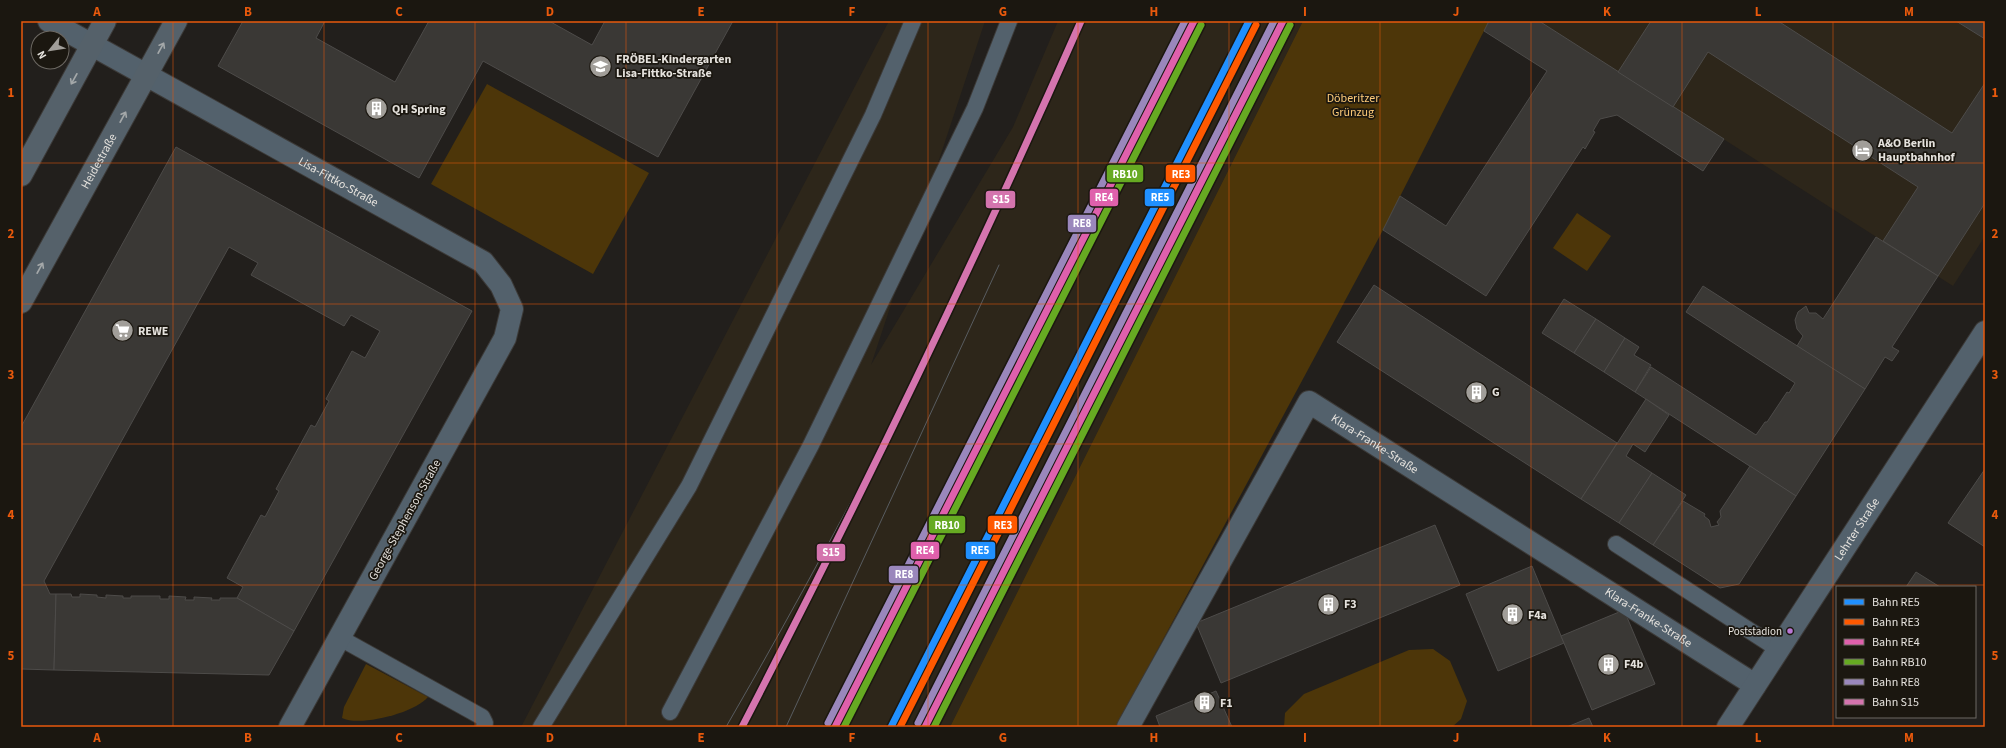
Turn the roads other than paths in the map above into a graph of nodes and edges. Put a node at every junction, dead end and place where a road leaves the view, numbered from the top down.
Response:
1 (49, 21) edge
2 (106, 21) edge
3 (176, 21) edge
4 (913, 21) edge
5 (1009, 21) edge
6 (92, 45) junction
7 (146, 75) junction
8 (21, 175) edge
9 (21, 302) edge
10 (512, 309) joint
11 (1985, 332) edge
12 (1616, 544) dead end
13 (340, 638) junction
14 (1778, 649) junction
15 (1755, 685) junction
16 (670, 712) dead end
17 (290, 727) edge
18 (484, 727) edge
19 (540, 727) edge
20 (1128, 727) edge
21 (1728, 727) edge

1 - 6 street, Lisa-Fittko-Straße
2 - 6 main road
7 -> 3 main road, Heidestraße
4 - 19 lane
5 - 16 lane
6 - 7 street, Lisa-Fittko-Straße
6 -> 8 main road
9 -> 7 main road, Heidestraße
7 - 10 street, Lisa-Fittko-Straße
10 - 13 street, George-Stephenson-Straße
11 - 14 street, Lehrter Straße
12 - 14 lane
13 - 17 street, George-Stephenson-Straße
13 - 18 lane
14 - 15 street, Lehrter Straße
15 - 20 street, Klara-Franke-Straße
15 - 21 street, Lehrter Straße

